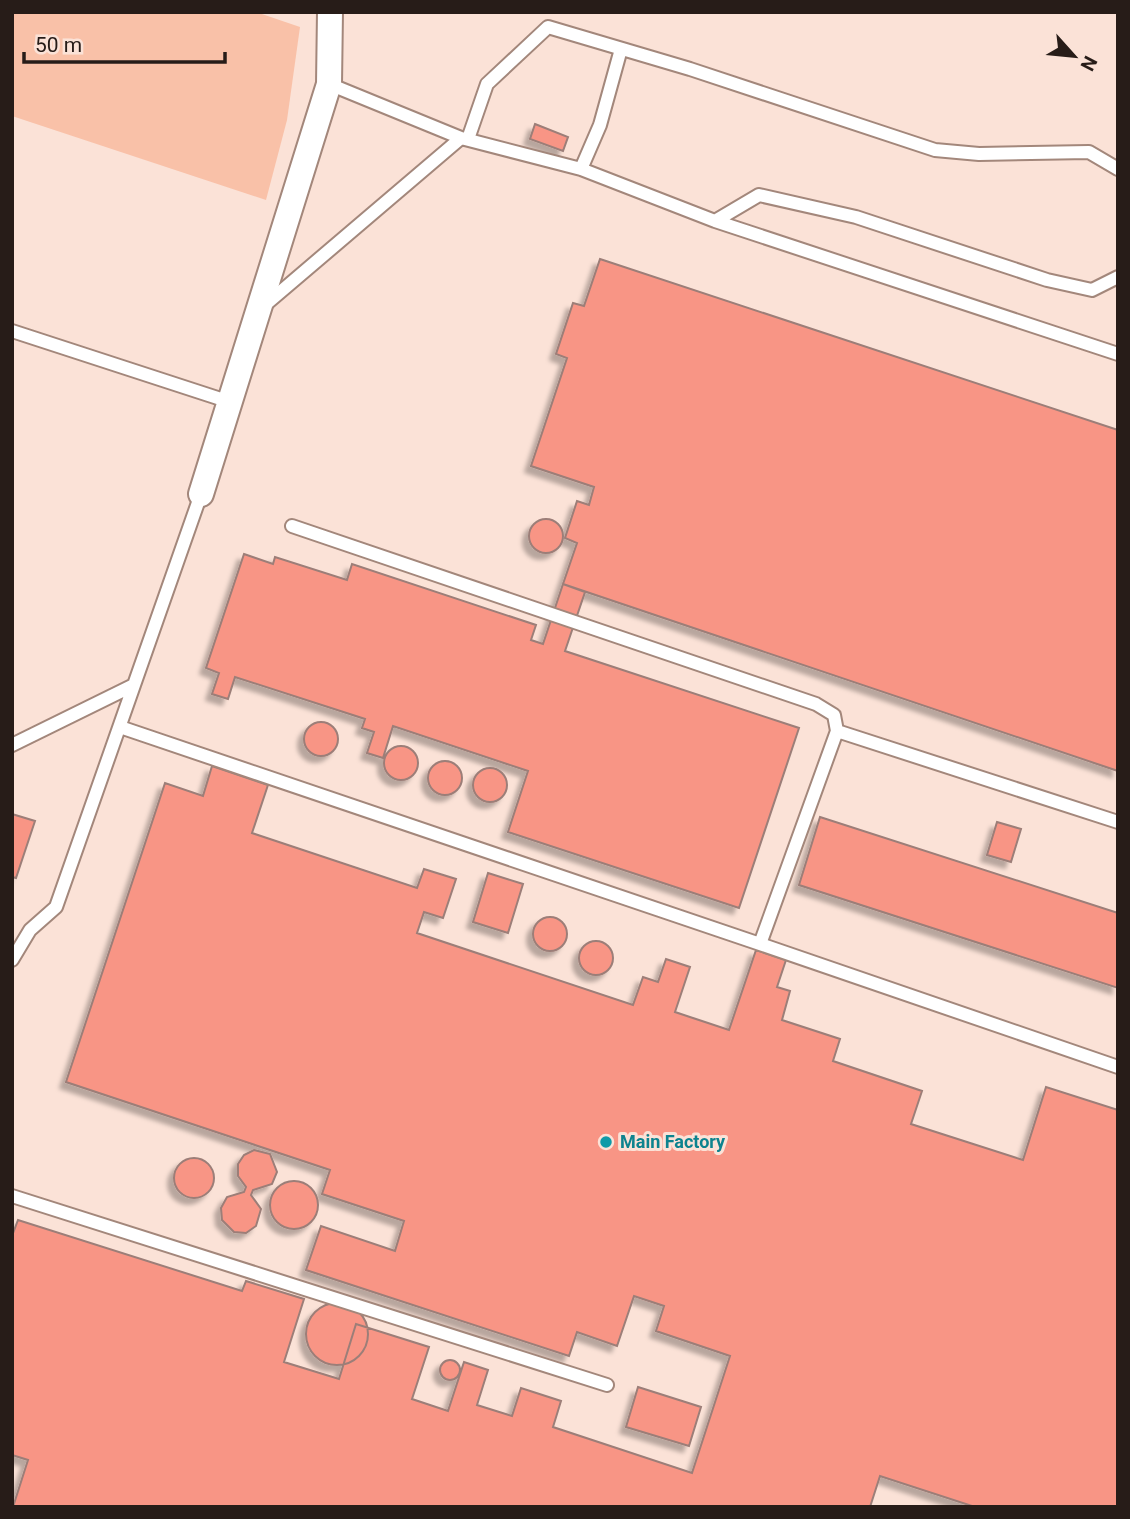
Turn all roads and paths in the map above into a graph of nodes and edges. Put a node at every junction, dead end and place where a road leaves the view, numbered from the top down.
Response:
1 (330, 12) edge
2 (621, 49) junction
3 (329, 84) junction
4 (465, 139) junction
5 (581, 169) junction
6 (1118, 169) edge
7 (715, 221) junction
8 (1118, 277) edge
9 (258, 311) junction
10 (12, 331) edge
11 (1118, 354) edge
12 (230, 402) junction
13 (201, 494) joint
14 (292, 526) dead end
15 (134, 685) junction
16 (120, 727) junction
17 (837, 731) junction
18 (12, 745) edge
19 (1118, 822) edge
20 (760, 944) junction
21 (12, 960) edge
22 (1118, 1067) edge
23 (12, 1196) edge
24 (607, 1385) dead end

1 - 3 street
2 - 4 lane
2 - 5 lane
2 - 6 lane
3 - 4 lane
3 - 9 street
4 - 5 lane
4 - 9 lane
5 - 7 lane
7 - 8 lane
7 - 11 lane
9 - 12 street
10 - 12 lane
12 - 13 street
13 - 15 lane
14 - 17 lane
15 - 16 lane
15 - 18 lane
16 - 20 lane
16 - 21 lane
17 - 19 lane
17 - 20 lane
20 - 22 lane
23 - 24 lane

